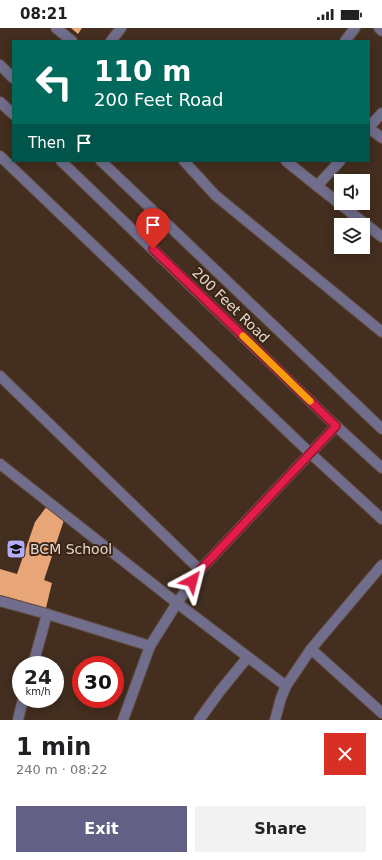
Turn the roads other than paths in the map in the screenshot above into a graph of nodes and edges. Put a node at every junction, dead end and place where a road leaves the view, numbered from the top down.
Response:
1 (56, 28) edge
2 (121, 28) edge
3 (355, 28) edge
4 (379, 28) edge
5 (382, 31) edge
6 (71, 40) edge
7 (112, 40) edge
8 (346, 40) edge
9 (0, 65) edge
10 (12, 77) edge
11 (0, 102) edge
12 (12, 113) edge
13 (382, 113) edge
14 (370, 127) edge
15 (370, 129) edge
16 (382, 138) edge
17 (0, 156) edge
18 (62, 162) edge
19 (101, 162) edge
20 (185, 162) edge
21 (287, 162) edge
22 (339, 162) edge
23 (317, 186) junction
24 (382, 237) edge
25 (382, 332) edge
26 (2, 383) edge
27 (336, 426) junction
28 (382, 429) edge
29 (310, 453) junction
30 (0, 464) edge
31 (382, 468) edge
32 (382, 519) edge
33 (382, 565) edge
34 (200, 570) junction
35 (0, 601) edge
36 (177, 603) junction
37 (47, 614) junction
38 (150, 646) junction
39 (311, 649) junction
40 (35, 656) edge
41 (247, 658) junction
42 (286, 686) junction
43 (21, 708) edge
44 (382, 713) edge
45 (18, 720) edge
46 (123, 720) edge
47 (199, 720) edge
48 (275, 720) edge

1 - 6 street
2 - 7 street
3 - 8 street
4 - 5 street
9 - 10 street
11 - 12 street
13 - 14 street
15 - 16 street
17 - 29 street
18 - 27 street, 200 Feet Road
19 - 28 street
20 - 25 street
21 - 23 street
22 - 23 street
23 - 24 street
26 - 34 street
27 - 29 street
27 - 31 street, 200 Feet Road
29 - 32 street
29 - 34 street
30 - 36 street
33 - 39 street
34 - 36 street
35 - 37 street
36 - 38 street
36 - 41 street
37 - 38 street
37 - 40 street
38 - 46 street
39 - 42 street
39 - 44 street
41 - 42 street
41 - 47 street
42 - 48 street
43 - 45 street

